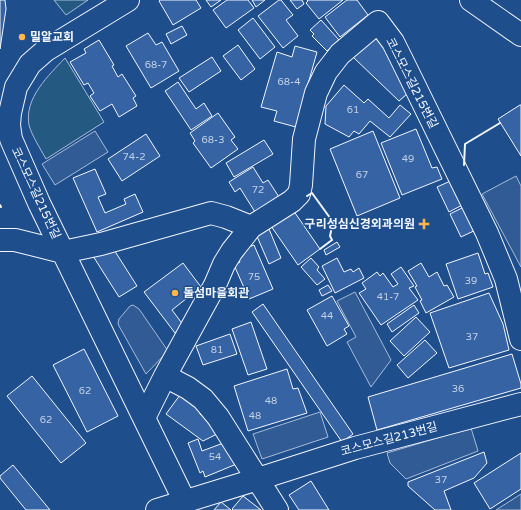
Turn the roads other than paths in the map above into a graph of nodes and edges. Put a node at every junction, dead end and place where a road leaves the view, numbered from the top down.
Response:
1 (128, 0) edge
2 (471, 0) edge
3 (521, 35) edge
4 (251, 227) junction
5 (0, 240) edge
6 (63, 252) junction
7 (521, 339) edge
8 (165, 376) junction
9 (521, 404) edge
10 (144, 418) junction
11 (258, 480) junction
12 (186, 502) junction
13 (157, 510) edge
14 (277, 510) edge

1 - 6 main road, 코스모스길215번길
2 - 3 main road
4 - 6 main road, 코스모스길215번길
4 - 7 main road, 코스모스길215번길
4 - 8 main road, 코스모스길215번길
5 - 6 main road, 코스모스길215번길
6 - 10 main road, 코스모스길215번길
8 - 10 main road, 코스모스길215번길
8 - 11 main road
9 - 11 main road, 코스모스길213번길
10 - 12 main road, 코스모스길215번길
11 - 12 main road, 코스모스길213번길
11 - 14 main road
12 - 13 main road, 코스모스길213번길

